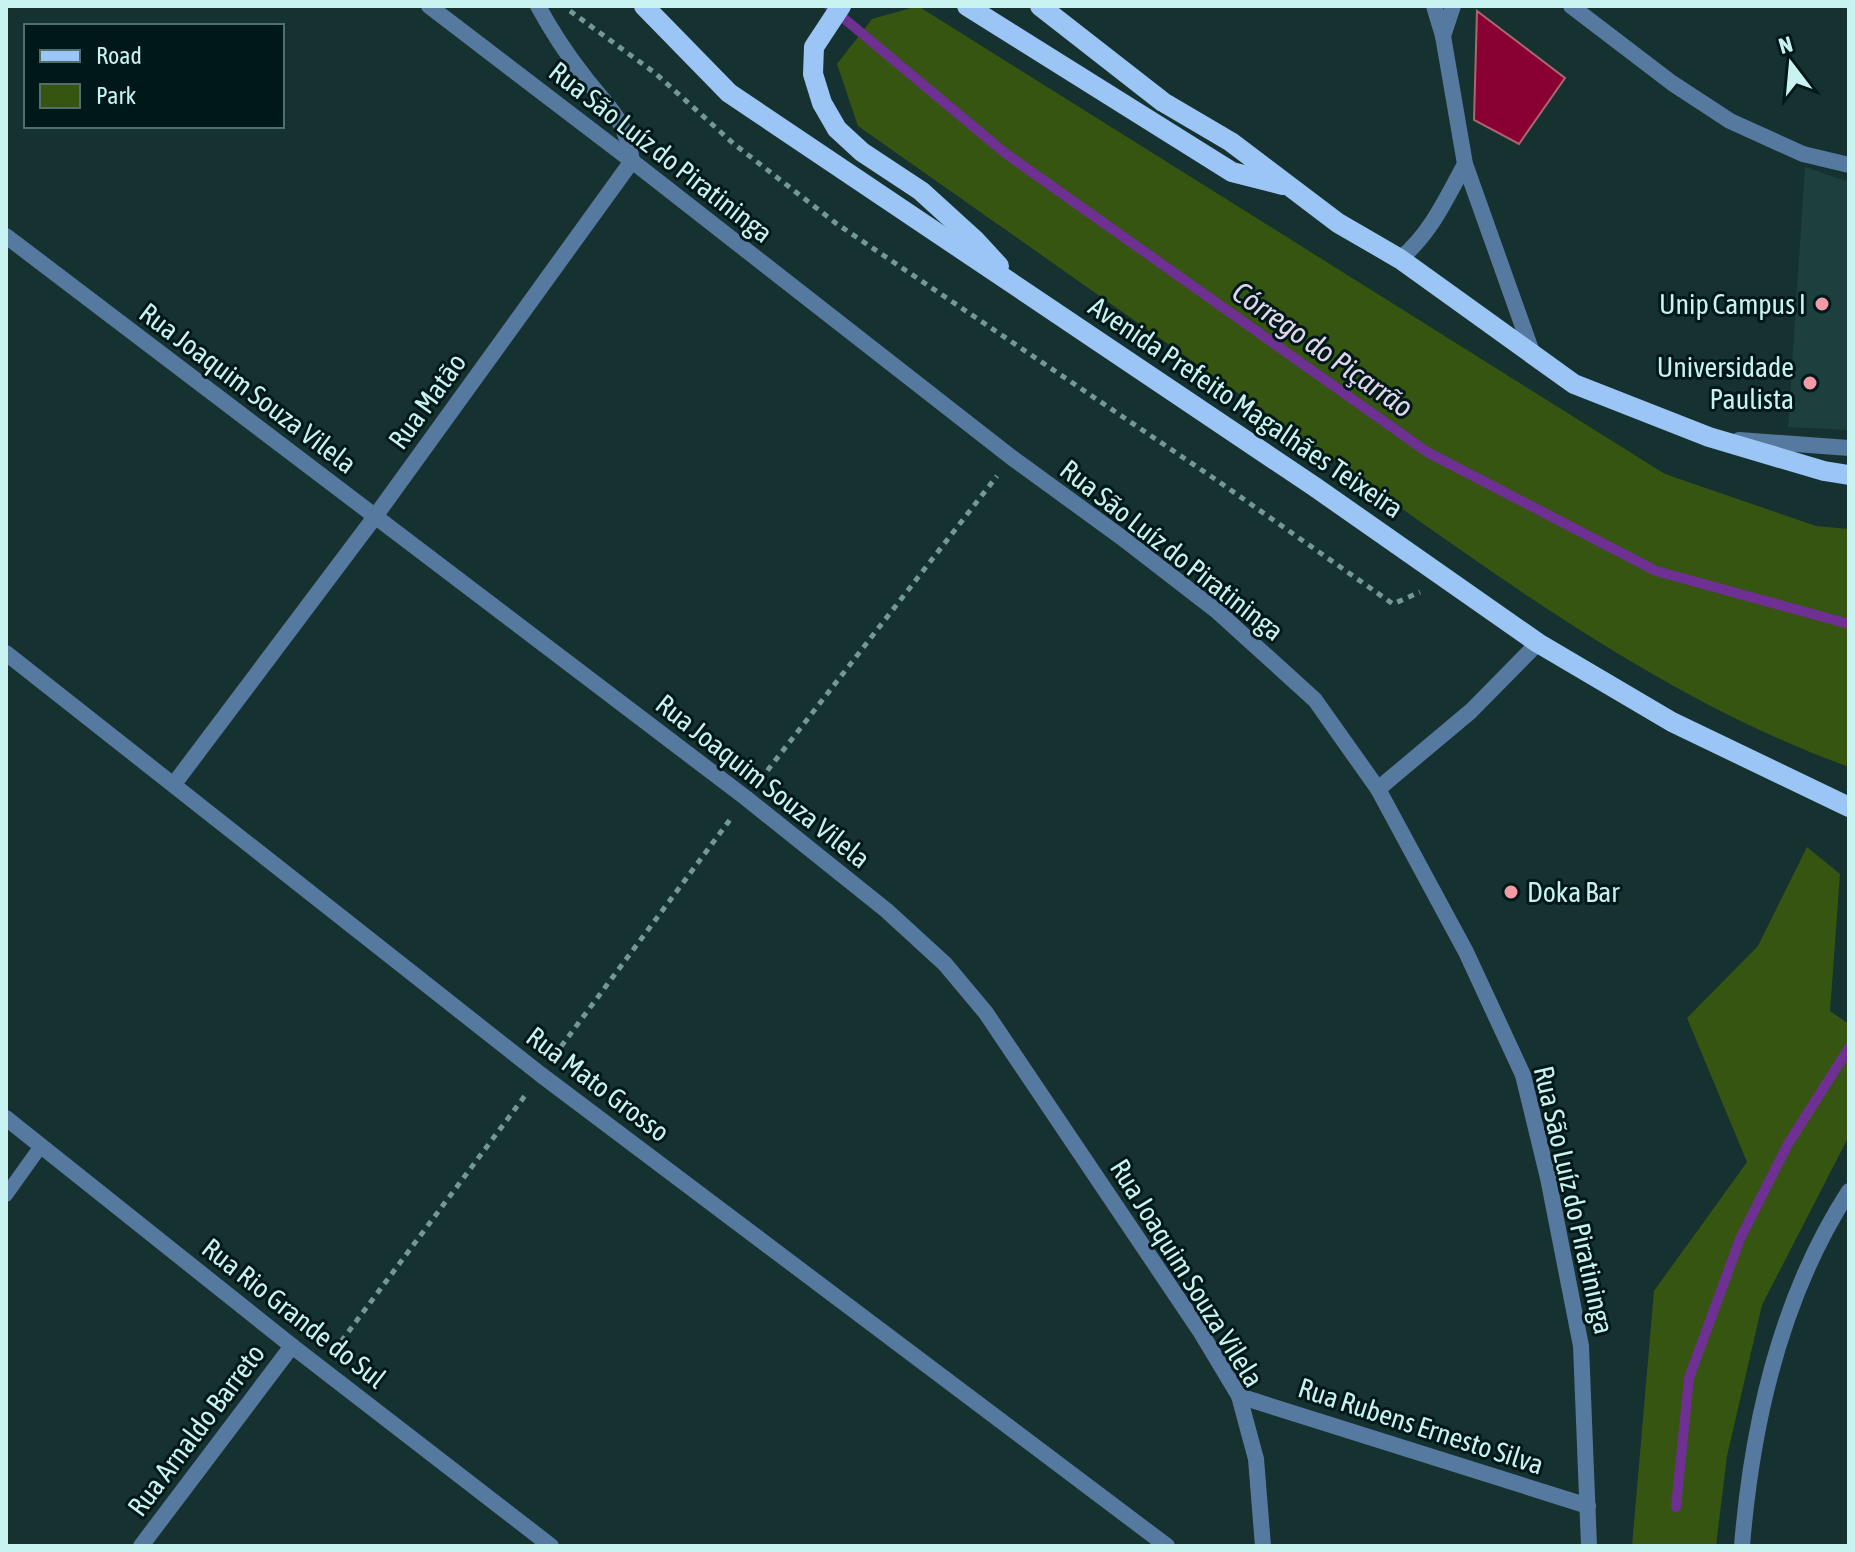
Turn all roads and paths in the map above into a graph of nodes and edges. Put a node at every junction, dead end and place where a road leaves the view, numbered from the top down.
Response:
1 (429, 6) edge
2 (538, 6) edge
3 (644, 6) edge
4 (841, 6) edge
5 (967, 6) edge
6 (1040, 6) edge
7 (1434, 6) edge
8 (1453, 6) edge
9 (1571, 6) edge
10 (1443, 36) junction
11 (632, 161) junction
12 (1465, 164) junction
13 (1849, 165) edge
14 (1294, 188) junction
15 (6, 236) edge
16 (1400, 259) junction
17 (1024, 293) junction
18 (1533, 355) junction
19 (1709, 437) junction
20 (1849, 448) edge
21 (1011, 457) junction
22 (1849, 475) edge
23 (374, 518) junction
24 (1538, 643) junction
25 (6, 653) edge
26 (174, 784) junction
27 (1378, 789) junction
28 (746, 798) junction
29 (1849, 807) edge
30 (540, 1074) junction
31 (6, 1118) edge
32 (41, 1146) junction
33 (1849, 1191) edge
34 (6, 1195) edge
35 (292, 1346) junction
36 (321, 1368) junction
37 (1239, 1396) junction
38 (1588, 1506) junction
39 (141, 1546) edge
40 (551, 1546) edge
41 (1167, 1546) edge
42 (1263, 1546) edge
43 (1589, 1546) edge
44 (1742, 1546) edge

1 - 11 street, Rua São Luíz do Piratininga
2 - 11 street
3 - 17 main road, Avenida Prefeito Magalhães Teixeira
4 - 17 main road
5 - 14 main road
6 - 14 main road
7 - 10 street
8 - 10 street
9 - 13 street
10 - 12 street
11 - 21 street, Rua São Luíz do Piratininga
11 - 23 street, Rua Matão
12 - 16 street
12 - 18 street
14 - 16 main road
15 - 23 street, Rua Joaquim Souza Vilela
16 - 18 main road
17 - 24 main road, Avenida Prefeito Magalhães Teixeira
18 - 19 main road
19 - 20 street
19 - 22 main road
21 - 27 street, Rua São Luíz do Piratininga
21 - 28 path
23 - 26 street, Rua Matão
23 - 28 street, Rua Joaquim Souza Vilela
24 - 27 street
24 - 29 main road, Avenida Prefeito Magalhães Teixeira
25 - 26 street, Rua Mato Grosso
26 - 30 street, Rua Mato Grosso
27 - 38 street, Rua São Luíz do Piratininga
28 - 30 path
28 - 37 street, Rua Joaquim Souza Vilela
30 - 36 path
30 - 41 street, Rua Mato Grosso
31 - 32 street, Rua Rio Grande do Sul
32 - 34 lane
32 - 35 street, Rua Rio Grande do Sul
33 - 44 street
35 - 36 street, Rua Rio Grande do Sul
35 - 39 street, Rua Arnaldo Barreto
36 - 40 street, Rua Rio Grande do Sul
37 - 38 street, Rua Rubens Ernesto Silva
37 - 42 street, Rua Joaquim Souza Vilela
38 - 43 street, Rua São Luíz do Piratininga

